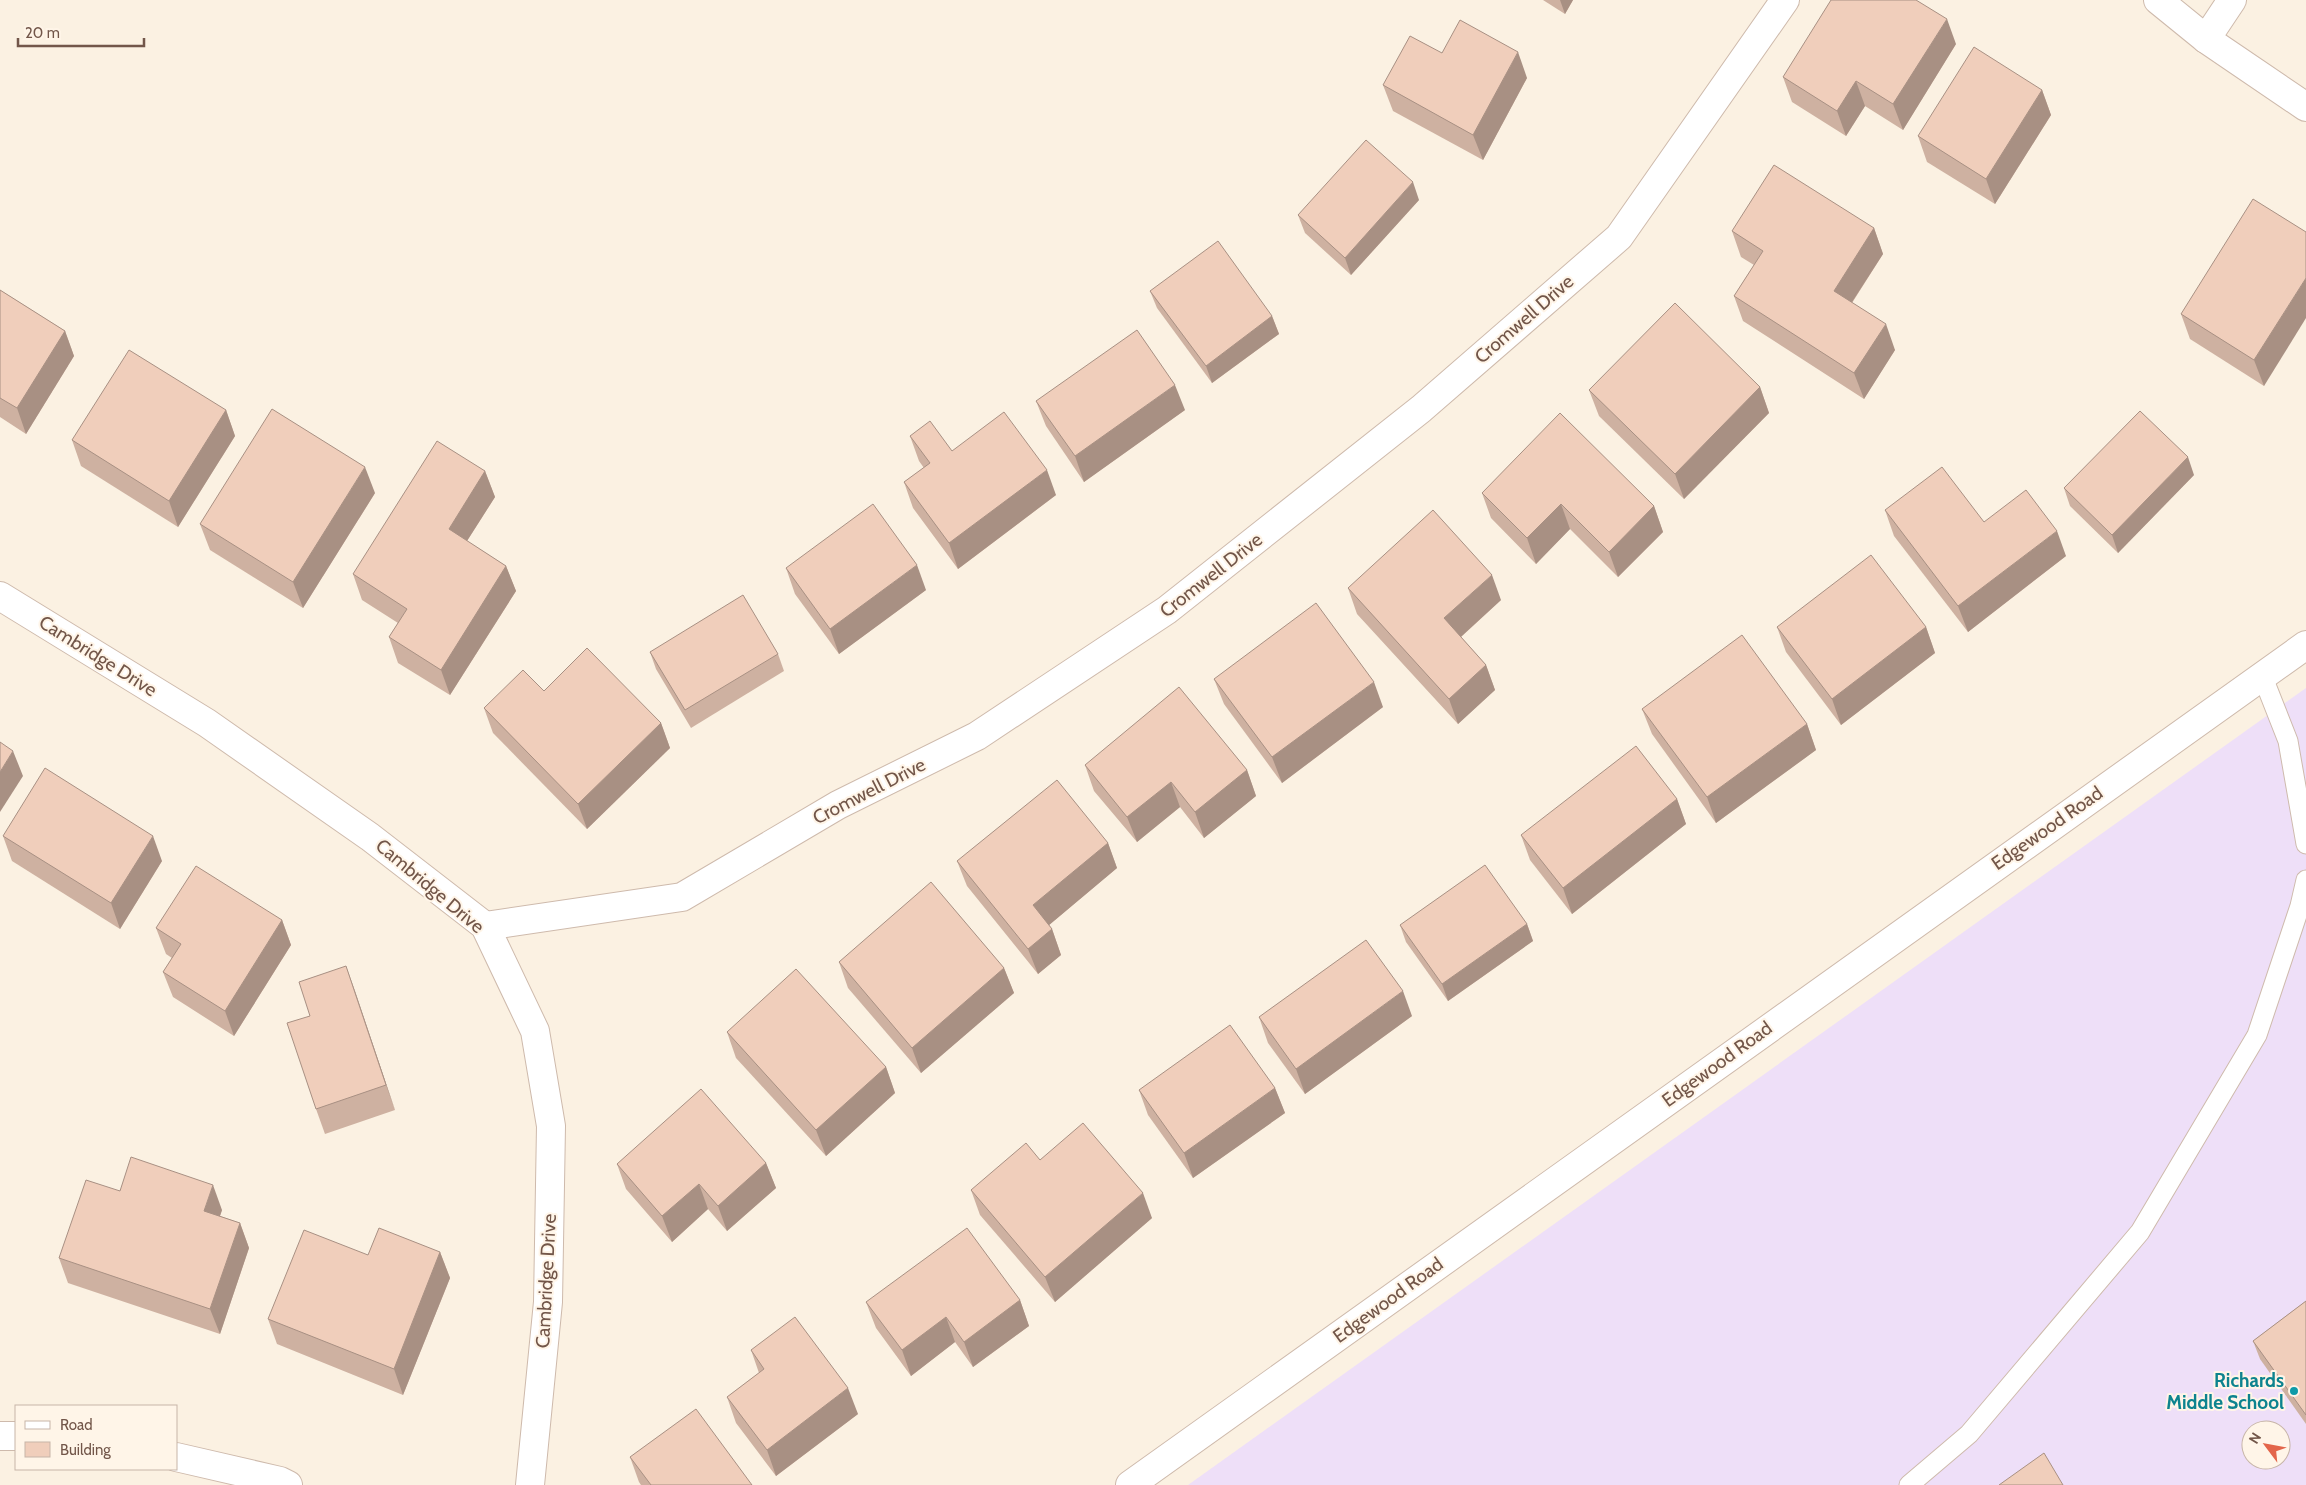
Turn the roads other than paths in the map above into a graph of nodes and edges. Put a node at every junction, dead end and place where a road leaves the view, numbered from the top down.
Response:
1 (1785, 0) edge
2 (2158, 0) edge
3 (2232, 0) edge
4 (2206, 39) junction
5 (2306, 107) edge
6 (0, 596) edge
7 (2306, 644) edge
8 (2262, 675) junction
9 (2306, 844) edge
10 (2306, 880) edge
11 (484, 926) junction
12 (0, 1436) edge
13 (15, 1436) edge
14 (178, 1457) edge
15 (288, 1485) edge
16 (530, 1485) edge
17 (1130, 1485) edge
18 (1909, 1485) edge

1 - 11 street, Cromwell Drive
2 - 4 street
3 - 4 street
4 - 5 street
6 - 11 street, Cambridge Drive
7 - 8 street, Edgewood Road
8 - 9 lane
8 - 17 street, Edgewood Road
10 - 18 lane
11 - 16 street, Cambridge Drive
12 - 13 street
14 - 15 street

